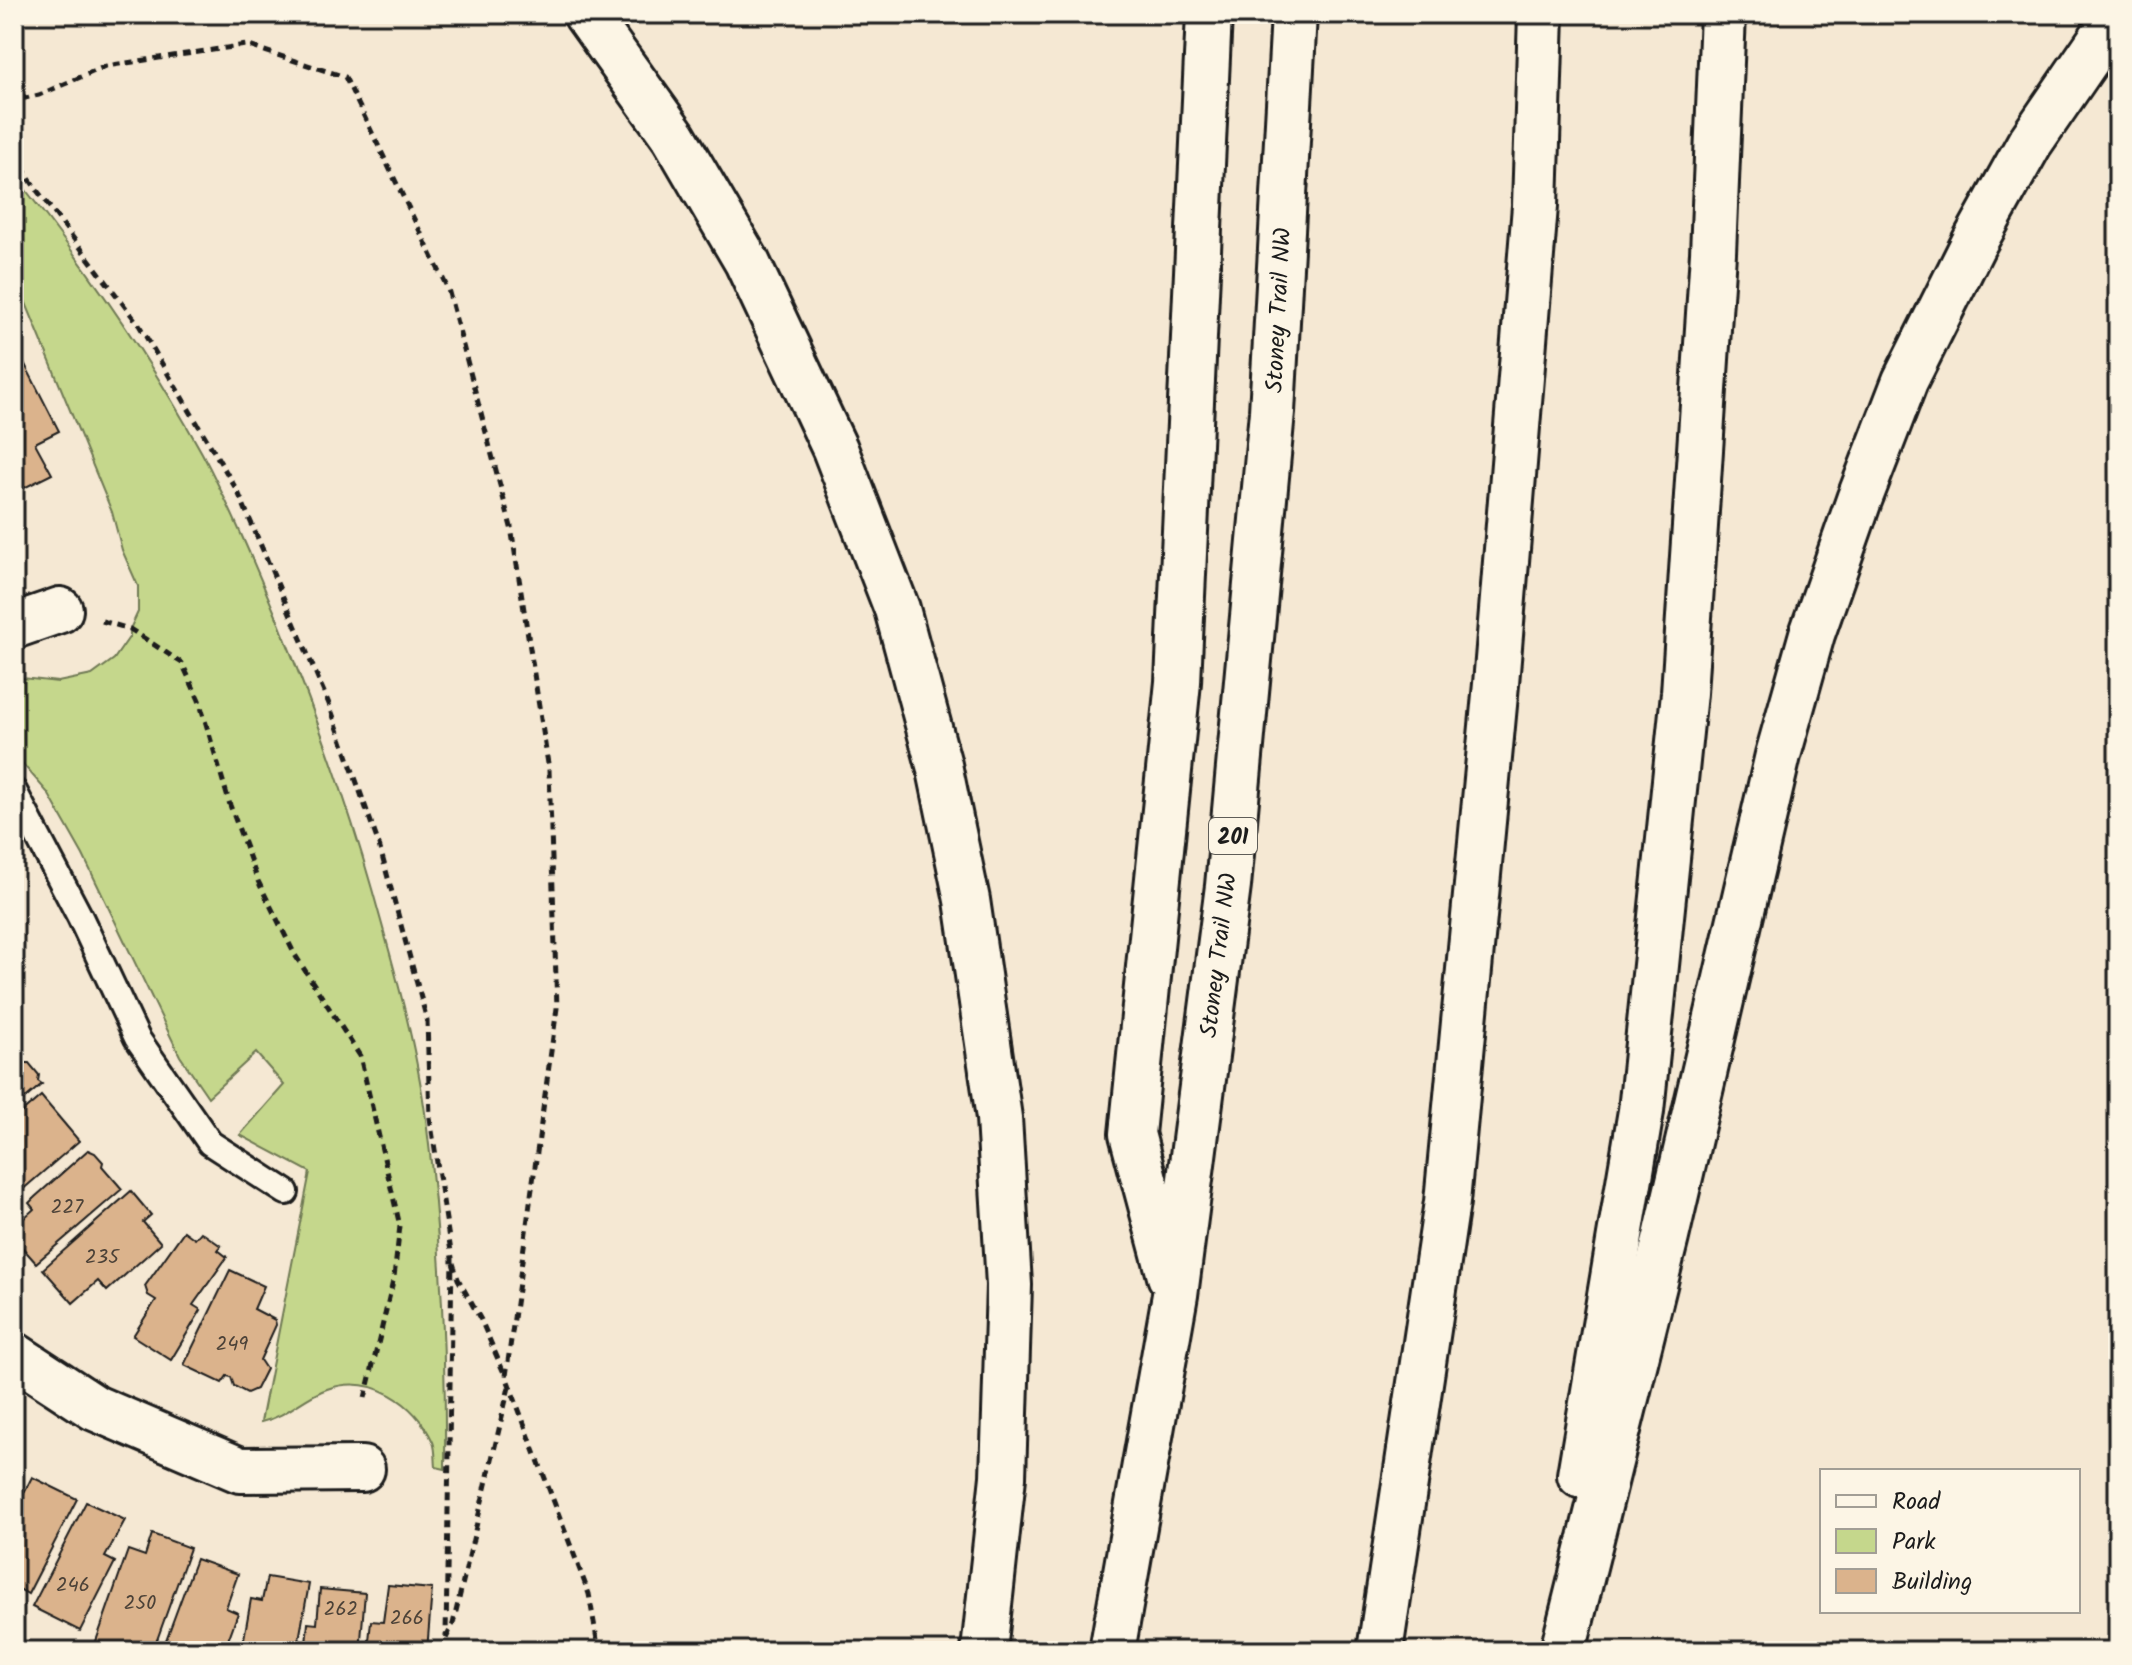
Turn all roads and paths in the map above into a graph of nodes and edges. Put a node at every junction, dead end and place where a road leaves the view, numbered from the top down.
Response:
1 (586, 14) edge
2 (1209, 14) edge
3 (1294, 14) edge
4 (1541, 14) edge
5 (1723, 14) edge
6 (2118, 14) edge
7 (14, 84) edge
8 (25, 98) junction
9 (14, 108) edge
10 (14, 155) edge
11 (16, 164) edge
12 (60, 610) joint
13 (14, 626) edge
14 (14, 791) edge
15 (286, 1192) dead end
16 (452, 1258) junction
17 (1175, 1295) junction
18 (14, 1355) edge
19 (506, 1376) junction
20 (509, 1386) junction
21 (365, 1398) dead end
22 (362, 1469) dead end
23 (446, 1636) junction
24 (440, 1651) edge
25 (599, 1651) edge
26 (984, 1651) edge
27 (1112, 1651) edge
28 (1380, 1651) edge
29 (1551, 1651) edge
30 (1563, 1651) edge

1 - 26 main road
2 - 17 main road
3 - 17 main road, Stoney Trail NW / 201
4 - 28 main road
5 - 29 main road
6 - 30 main road
7 - 8 path
8 - 9 path
8 - 19 path
10 - 11 path
11 - 16 path
12 - 13 main road
12 - 21 path
14 - 15 lane
16 - 19 path
16 - 23 path
17 - 27 main road, Stoney Trail NW / 201
18 - 22 main road
19 - 20 path
20 - 23 path
20 - 25 path
23 - 24 path

